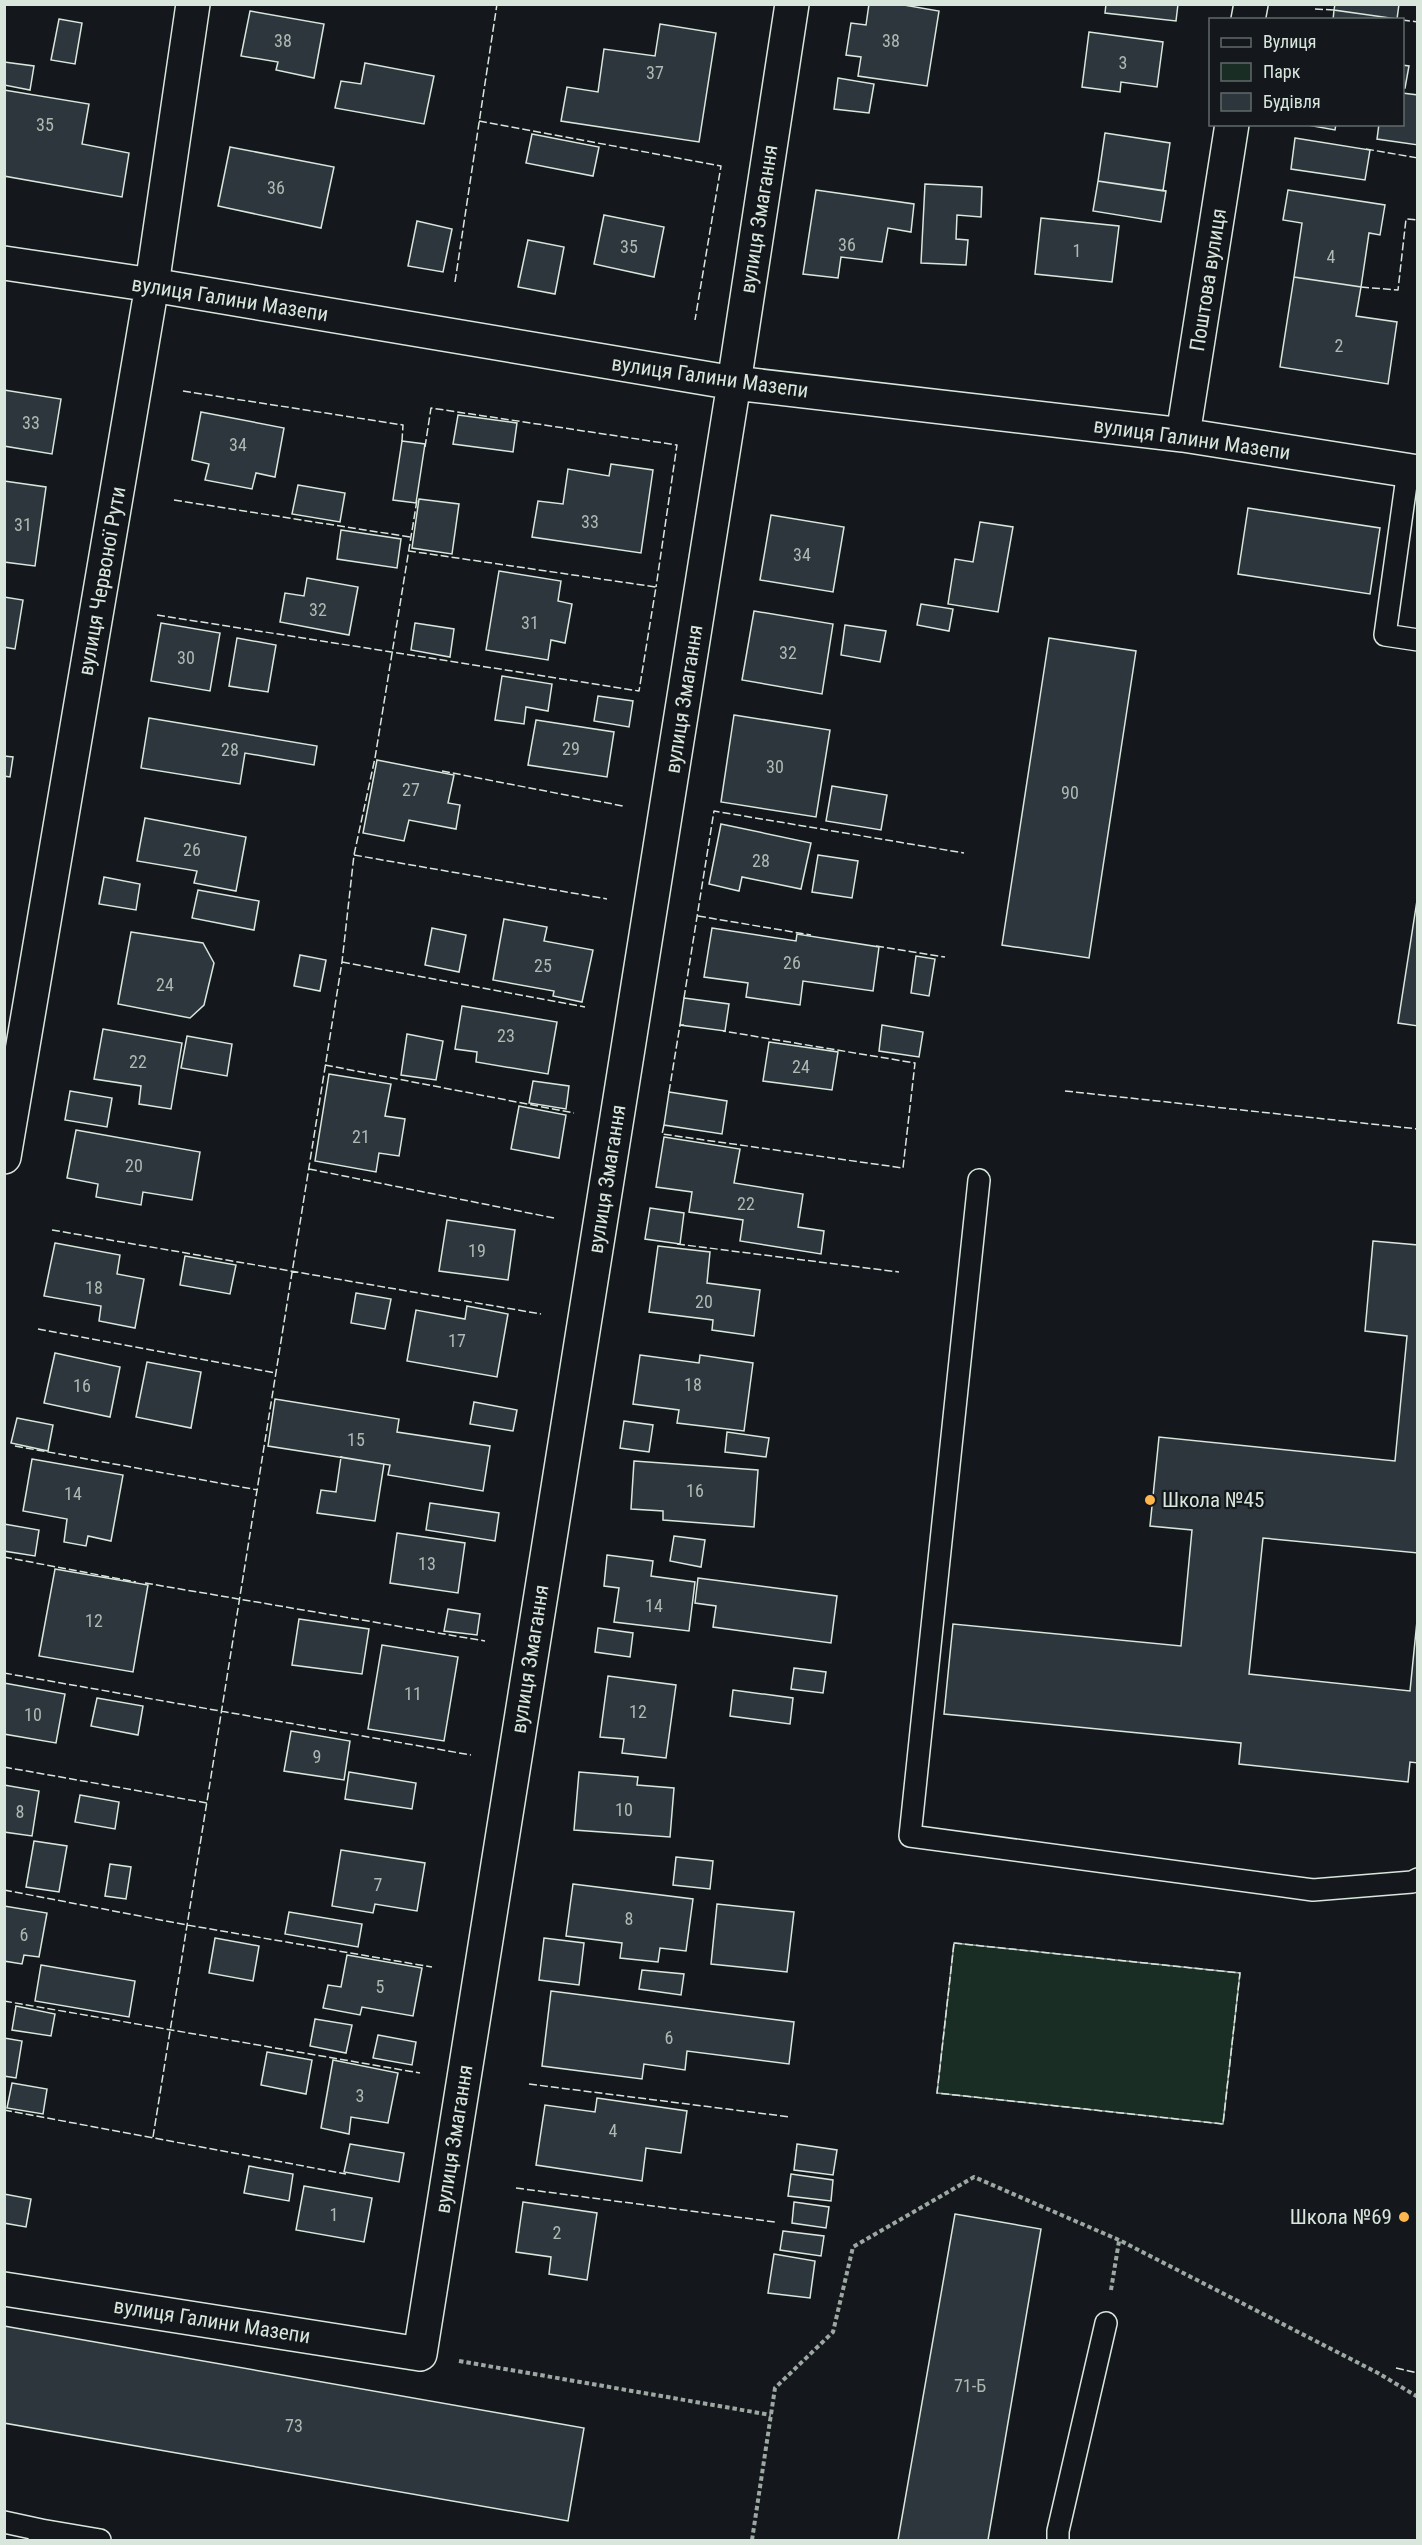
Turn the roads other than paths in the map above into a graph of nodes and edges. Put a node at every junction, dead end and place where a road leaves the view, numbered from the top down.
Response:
1 (193, 4) edge
2 (792, 4) edge
3 (1232, 126) edge
4 (4, 263) edge
5 (152, 285) junction
6 (734, 383) junction
7 (1183, 435) junction
8 (1413, 471) edge
9 (1418, 640) edge
10 (4, 1157) edge
11 (979, 1180) dead end
12 (1418, 1879) edge
13 (4, 2289) edge
14 (1106, 2323) road end
15 (420, 2354) joint
16 (4, 2522) edge
17 (40, 2535) edge
18 (100, 2541) edge
19 (1058, 2541) edge

1 - 5 street, вулиця Червоної Рути
2 - 6 street, вулиця Змагання
3 - 7 street, Поштова вулиця
4 - 5 street, вулиця Галини Мазепи
5 - 6 street, вулиця Галини Мазепи
5 - 10 street, вулиця Червоної Рути
6 - 7 street, вулиця Галини Мазепи
6 - 15 street, вулиця Змагання
7 - 8 street, вулиця Галини Мазепи
8 - 9 lane
11 - 12 lane
13 - 15 street, вулиця Галини Мазепи
14 - 19 lane
16 - 17 lane
17 - 18 lane

